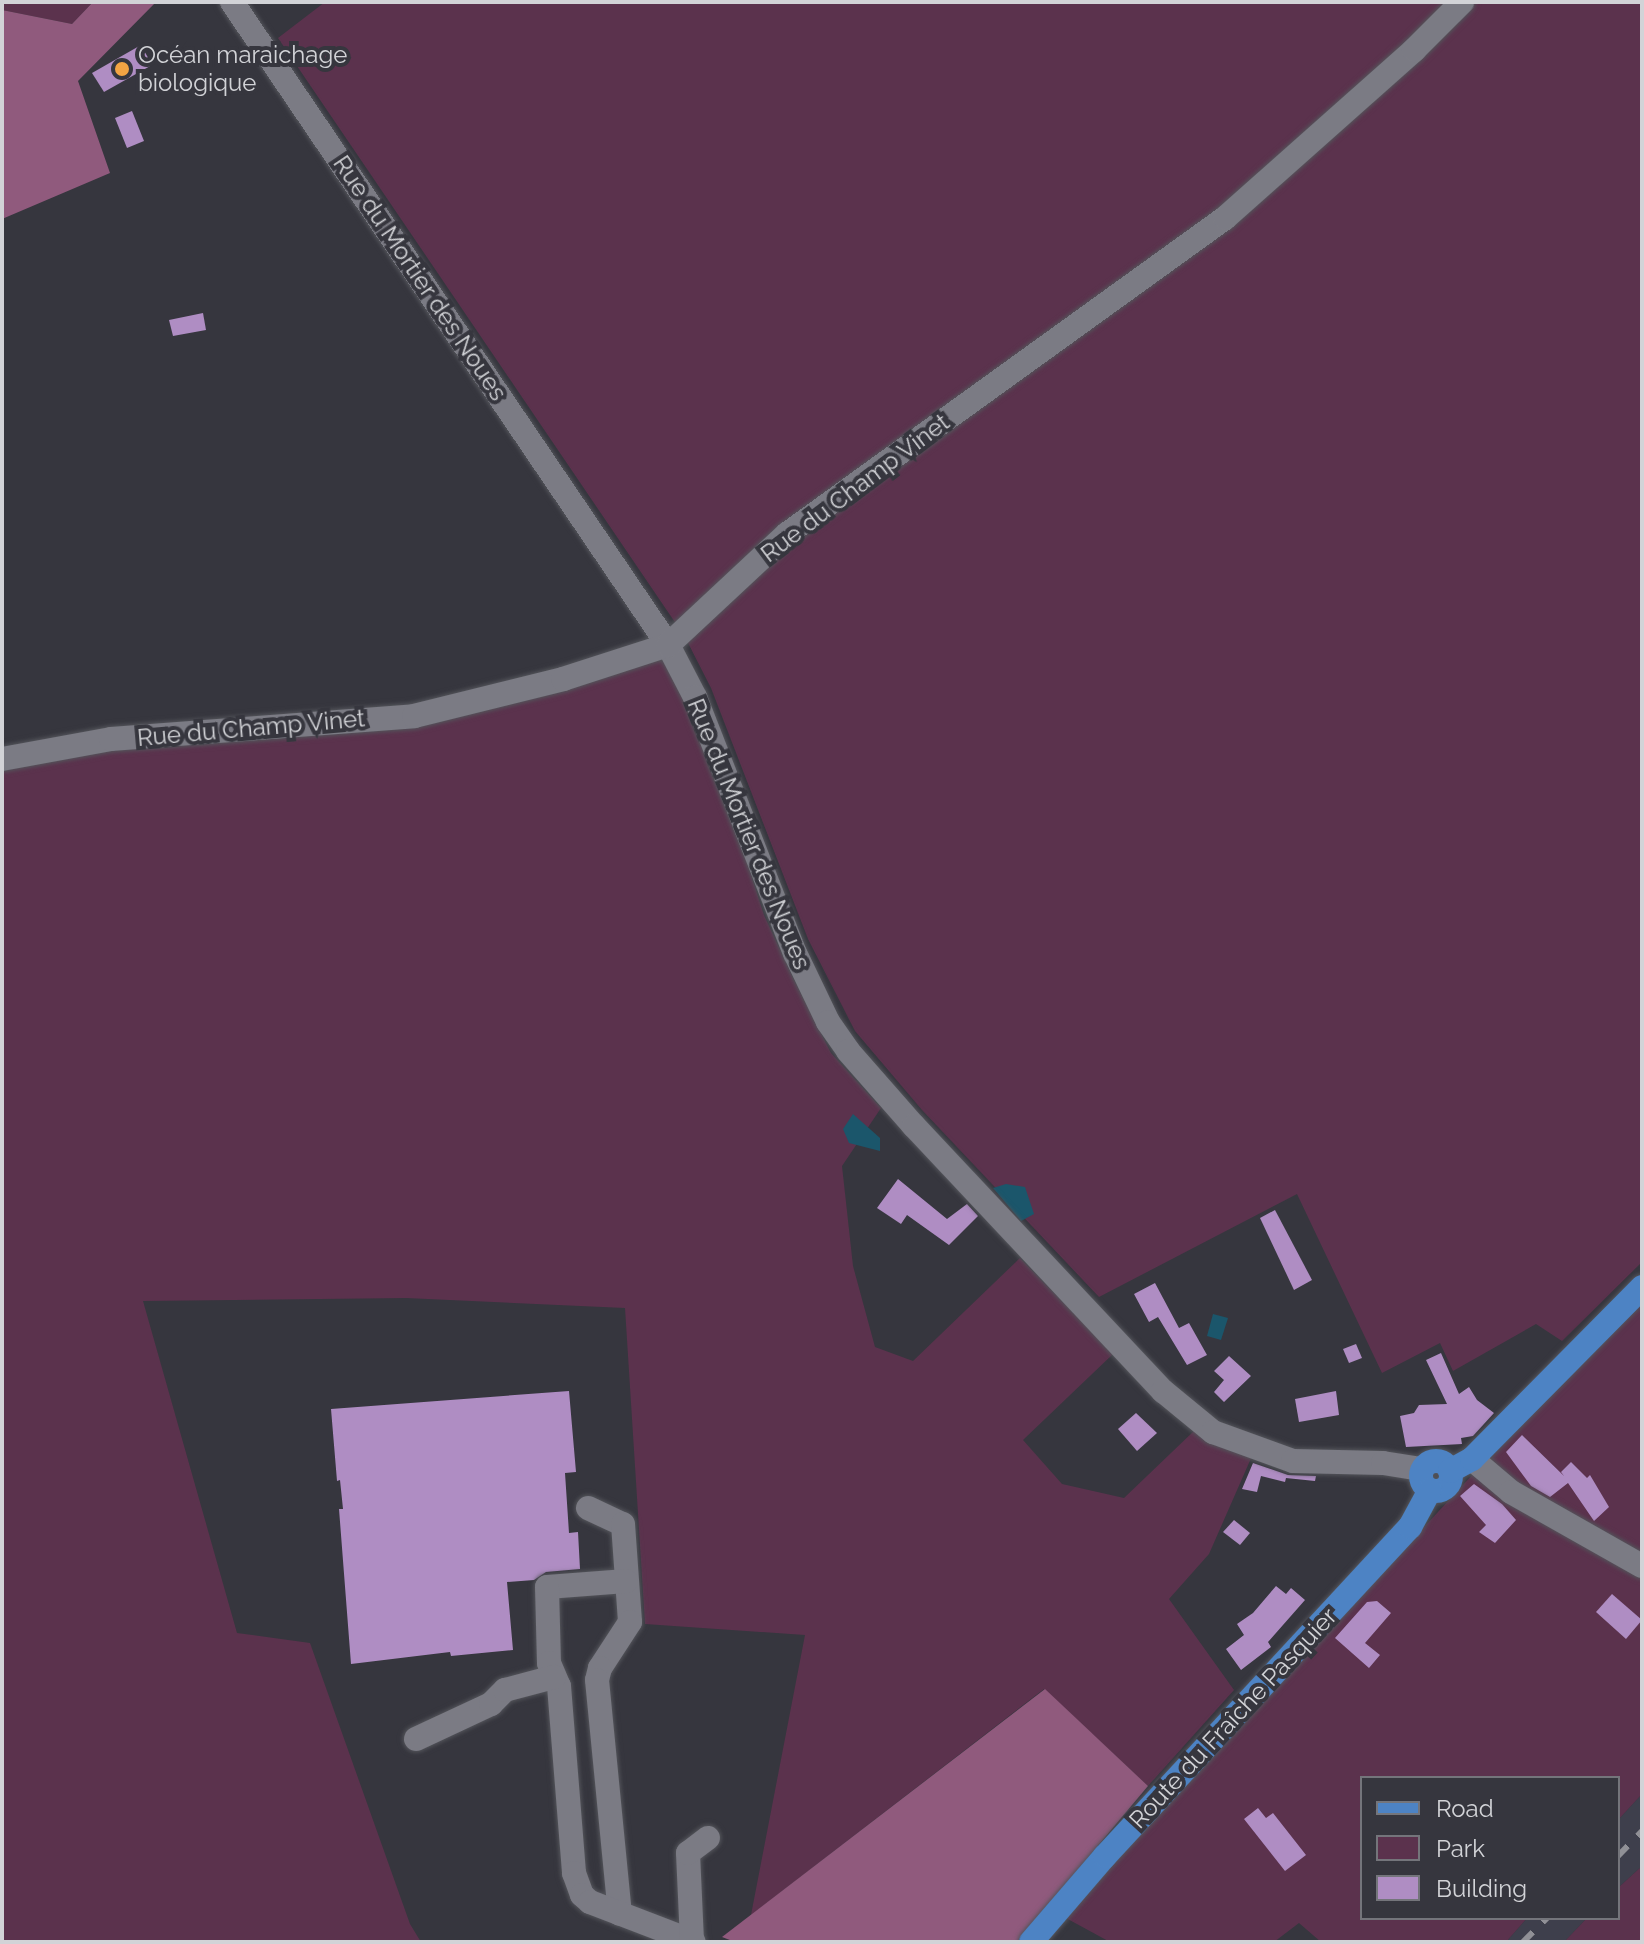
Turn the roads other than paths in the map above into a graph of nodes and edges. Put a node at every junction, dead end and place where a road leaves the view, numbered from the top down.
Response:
1 (232, 2) edge
2 (1462, 2) edge
3 (668, 645) junction
4 (2, 759) edge
5 (1642, 1287) edge
6 (1472, 1459) junction
7 (1426, 1480) junction
8 (588, 1508) dead end
9 (1642, 1566) edge
10 (626, 1581) junction
11 (554, 1677) junction
12 (416, 1739) dead end
13 (708, 1838) dead end
14 (620, 1914) junction
15 (693, 1942) edge
16 (1031, 1942) edge

1 - 3 street, Rue du Mortier des Noues
2 - 3 street, Rue du Champ Vinet
3 - 4 street, Rue du Champ Vinet
3 - 7 street, Rue du Mortier des Noues
5 - 6 main road
6 - 7 main road, Route du Fraîche Pasquier
6 - 9 street
7 - 16 main road, Route du Fraîche Pasquier
8 - 10 street
10 - 11 street
10 - 14 street
11 - 12 street
11 - 14 street
13 - 15 street
14 - 15 street

